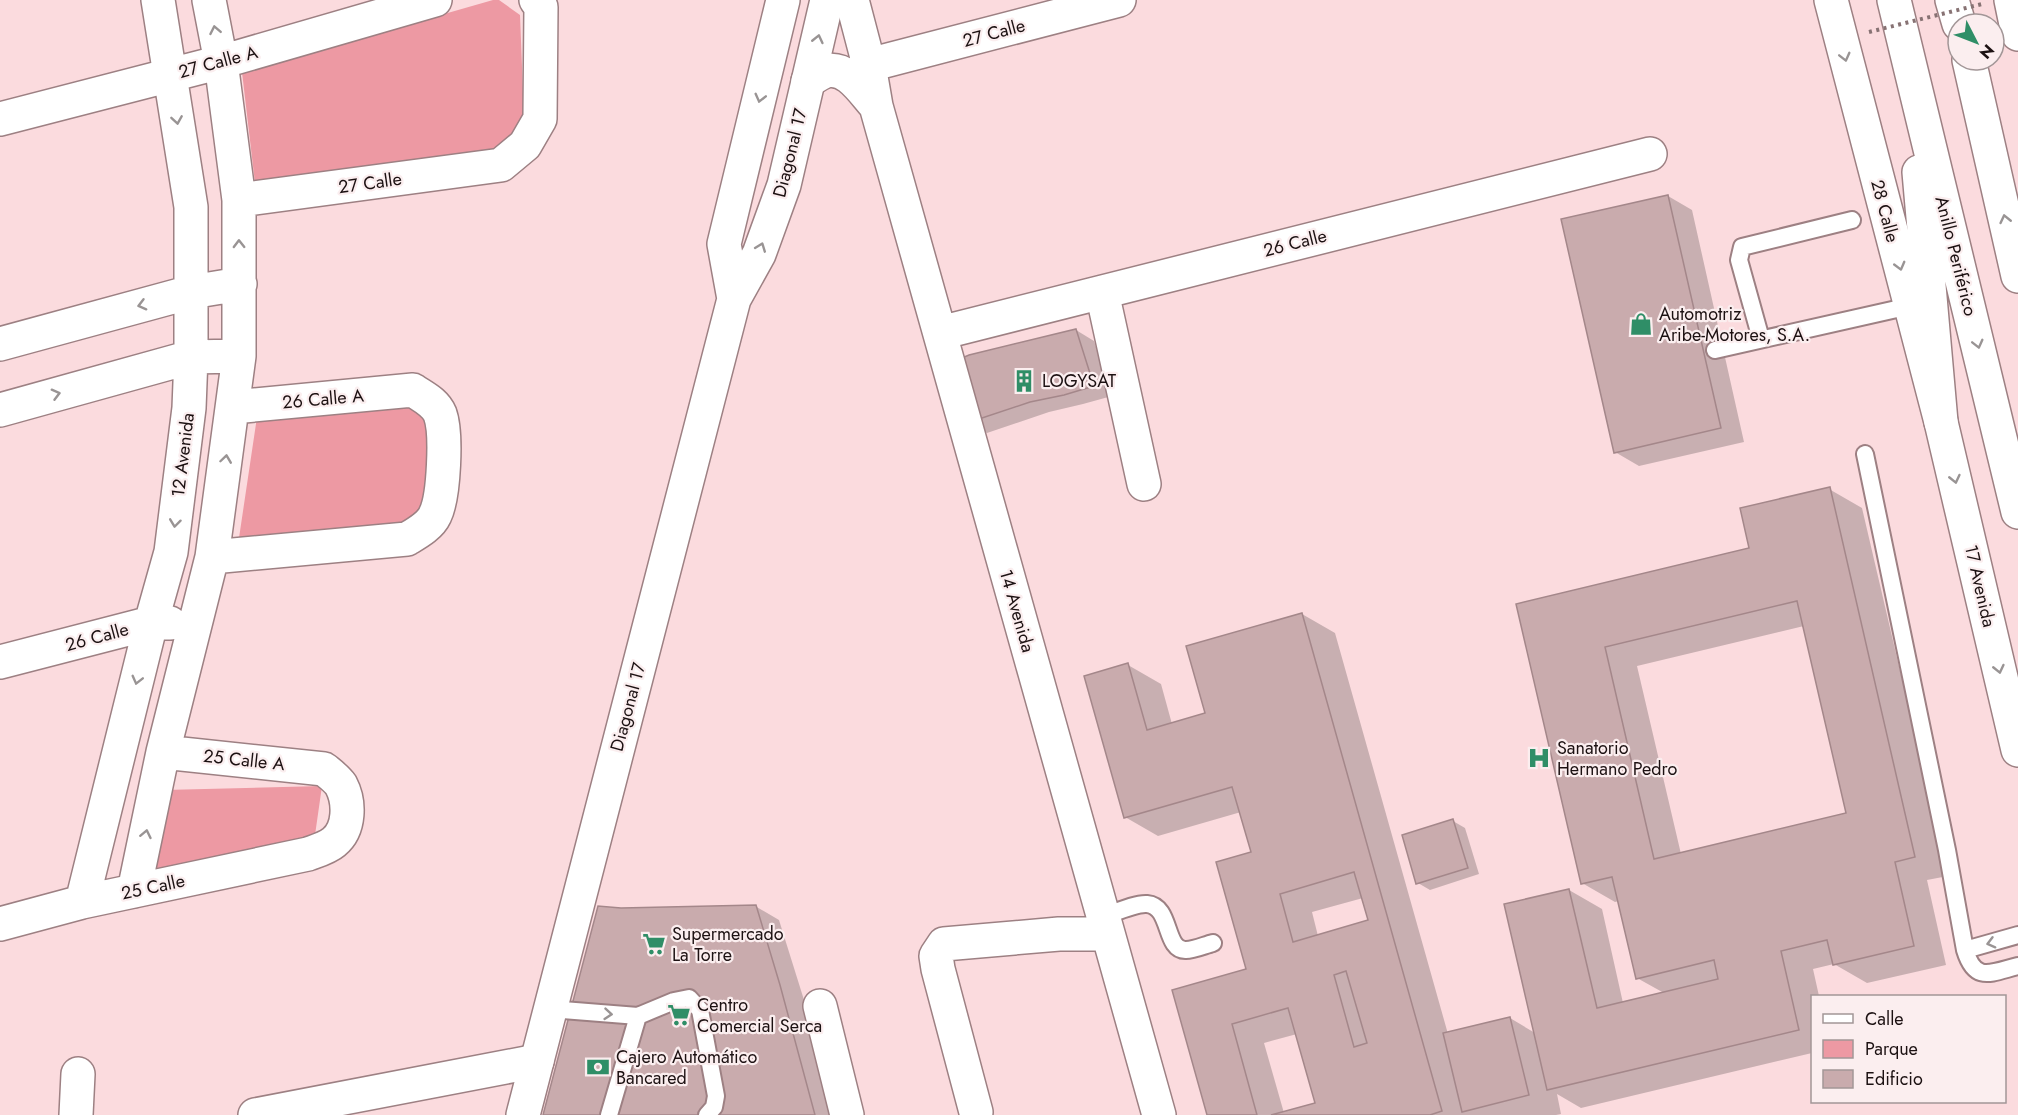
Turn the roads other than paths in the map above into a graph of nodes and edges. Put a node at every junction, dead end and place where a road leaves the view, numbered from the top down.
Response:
1 (158, 0) edge
2 (209, 0) edge
3 (435, 0) edge
4 (536, 0) edge
5 (783, 0) edge
6 (827, 0) edge
7 (852, 0) edge
8 (1119, 0) edge
9 (1831, 0) edge
10 (1894, 0) edge
11 (1976, 7) edge
12 (2018, 34) edge
13 (221, 62) junction
14 (1910, 63) junction
15 (869, 65) junction
16 (1972, 72) edge
17 (170, 75) junction
18 (808, 81) junction
19 (876, 106) junction
20 (0, 118) edge
21 (1650, 154) dead end
22 (239, 200) junction
23 (1851, 220) dead end
24 (2018, 276) edge
25 (240, 284) junction
26 (191, 292) junction
27 (1102, 292) junction
28 (734, 298) junction
29 (1910, 306) junction
30 (940, 333) junction
31 (1761, 339) junction
32 (0, 344) edge
33 (1715, 350) dead end
34 (239, 356) junction
35 (192, 357) junction
36 (233, 407) junction
37 (0, 410) edge
38 (1941, 422) junction
39 (1865, 454) dead end
40 (1144, 484) dead end
41 (2018, 512) edge
42 (212, 557) junction
43 (195, 622) junction
44 (151, 623) junction
45 (0, 662) edge
46 (2018, 750) edge
47 (163, 752) junction
48 (324, 769) joint
49 (134, 891) junction
50 (82, 902) junction
51 (0, 924) edge
52 (1105, 925) junction
53 (2018, 935) edge
54 (1213, 943) dead end
55 (1965, 950) junction
56 (2018, 966) edge
57 (820, 1006) dead end
58 (550, 1009) junction
59 (638, 1016) junction
60 (537, 1061) junction
61 (78, 1074) dead end
62 (976, 1112) dead end
63 (524, 1114) edge
64 (76, 1115) edge
65 (255, 1115) edge
66 (609, 1115) edge
67 (707, 1115) edge
68 (847, 1115) edge
69 (1159, 1115) edge

1 - 17 main road, 12 Avenida
13 -> 2 main road
3 - 13 main road, 27 Calle A
4 - 22 main road, 27 Calle
5 -> 28 main road, Diagonal 17
18 -> 6 main road, Diagonal 17
7 - 15 main road, 14 Avenida
8 - 15 main road, 27 Calle
9 -> 29 main road, 28 Calle
10 - 14 main road, Anillo Periférico
11 - 12 main road
13 - 17 main road, 27 Calle A
13 - 22 main road
14 - 38 main road
14 -> 41 main road, Anillo Periférico
15 - 19 main road, 14 Avenida
24 -> 16 main road
17 - 20 main road, 27 Calle A
17 -> 26 main road, 12 Avenida
18 - 19 main road, 14 Avenida
28 -> 18 main road, Diagonal 17
19 - 30 main road, 14 Avenida
21 - 27 main road, 26 Calle
25 -> 22 main road
23 - 31 lane
25 - 26 main road
25 - 34 main road
26 -> 32 main road
26 - 35 main road, 12 Avenida
27 - 30 main road, 26 Calle
27 - 40 main road
28 - 58 main road, Diagonal 17
29 - 31 lane
29 - 38 main road, 28 Calle
30 - 52 main road, 14 Avenida
31 - 33 lane
34 - 35 main road
34 - 36 main road
37 -> 35 main road
35 -> 44 main road, 12 Avenida
42 -> 36 main road
36 - 42 main road, 26 Calle A
38 -> 46 main road, 17 Avenida
39 - 55 lane
42 - 43 main road
43 - 44 main road, 26 Calle
43 - 47 main road
44 - 45 main road, 26 Calle
44 -> 50 main road, 12 Avenida
47 - 48 main road, 25 Calle A
49 -> 47 main road
48 - 49 main road, 25 Calle
49 - 50 main road, 25 Calle
50 - 51 main road, 25 Calle
52 - 54 lane
52 - 62 main road
52 - 69 main road, 14 Avenida
53 -> 55 lane
55 - 56 lane
57 - 68 main road
58 -> 59 lane
58 - 60 main road, Diagonal 17
59 - 66 lane
59 - 67 lane
60 - 63 main road, Diagonal 17
60 - 65 main road
61 - 64 main road

